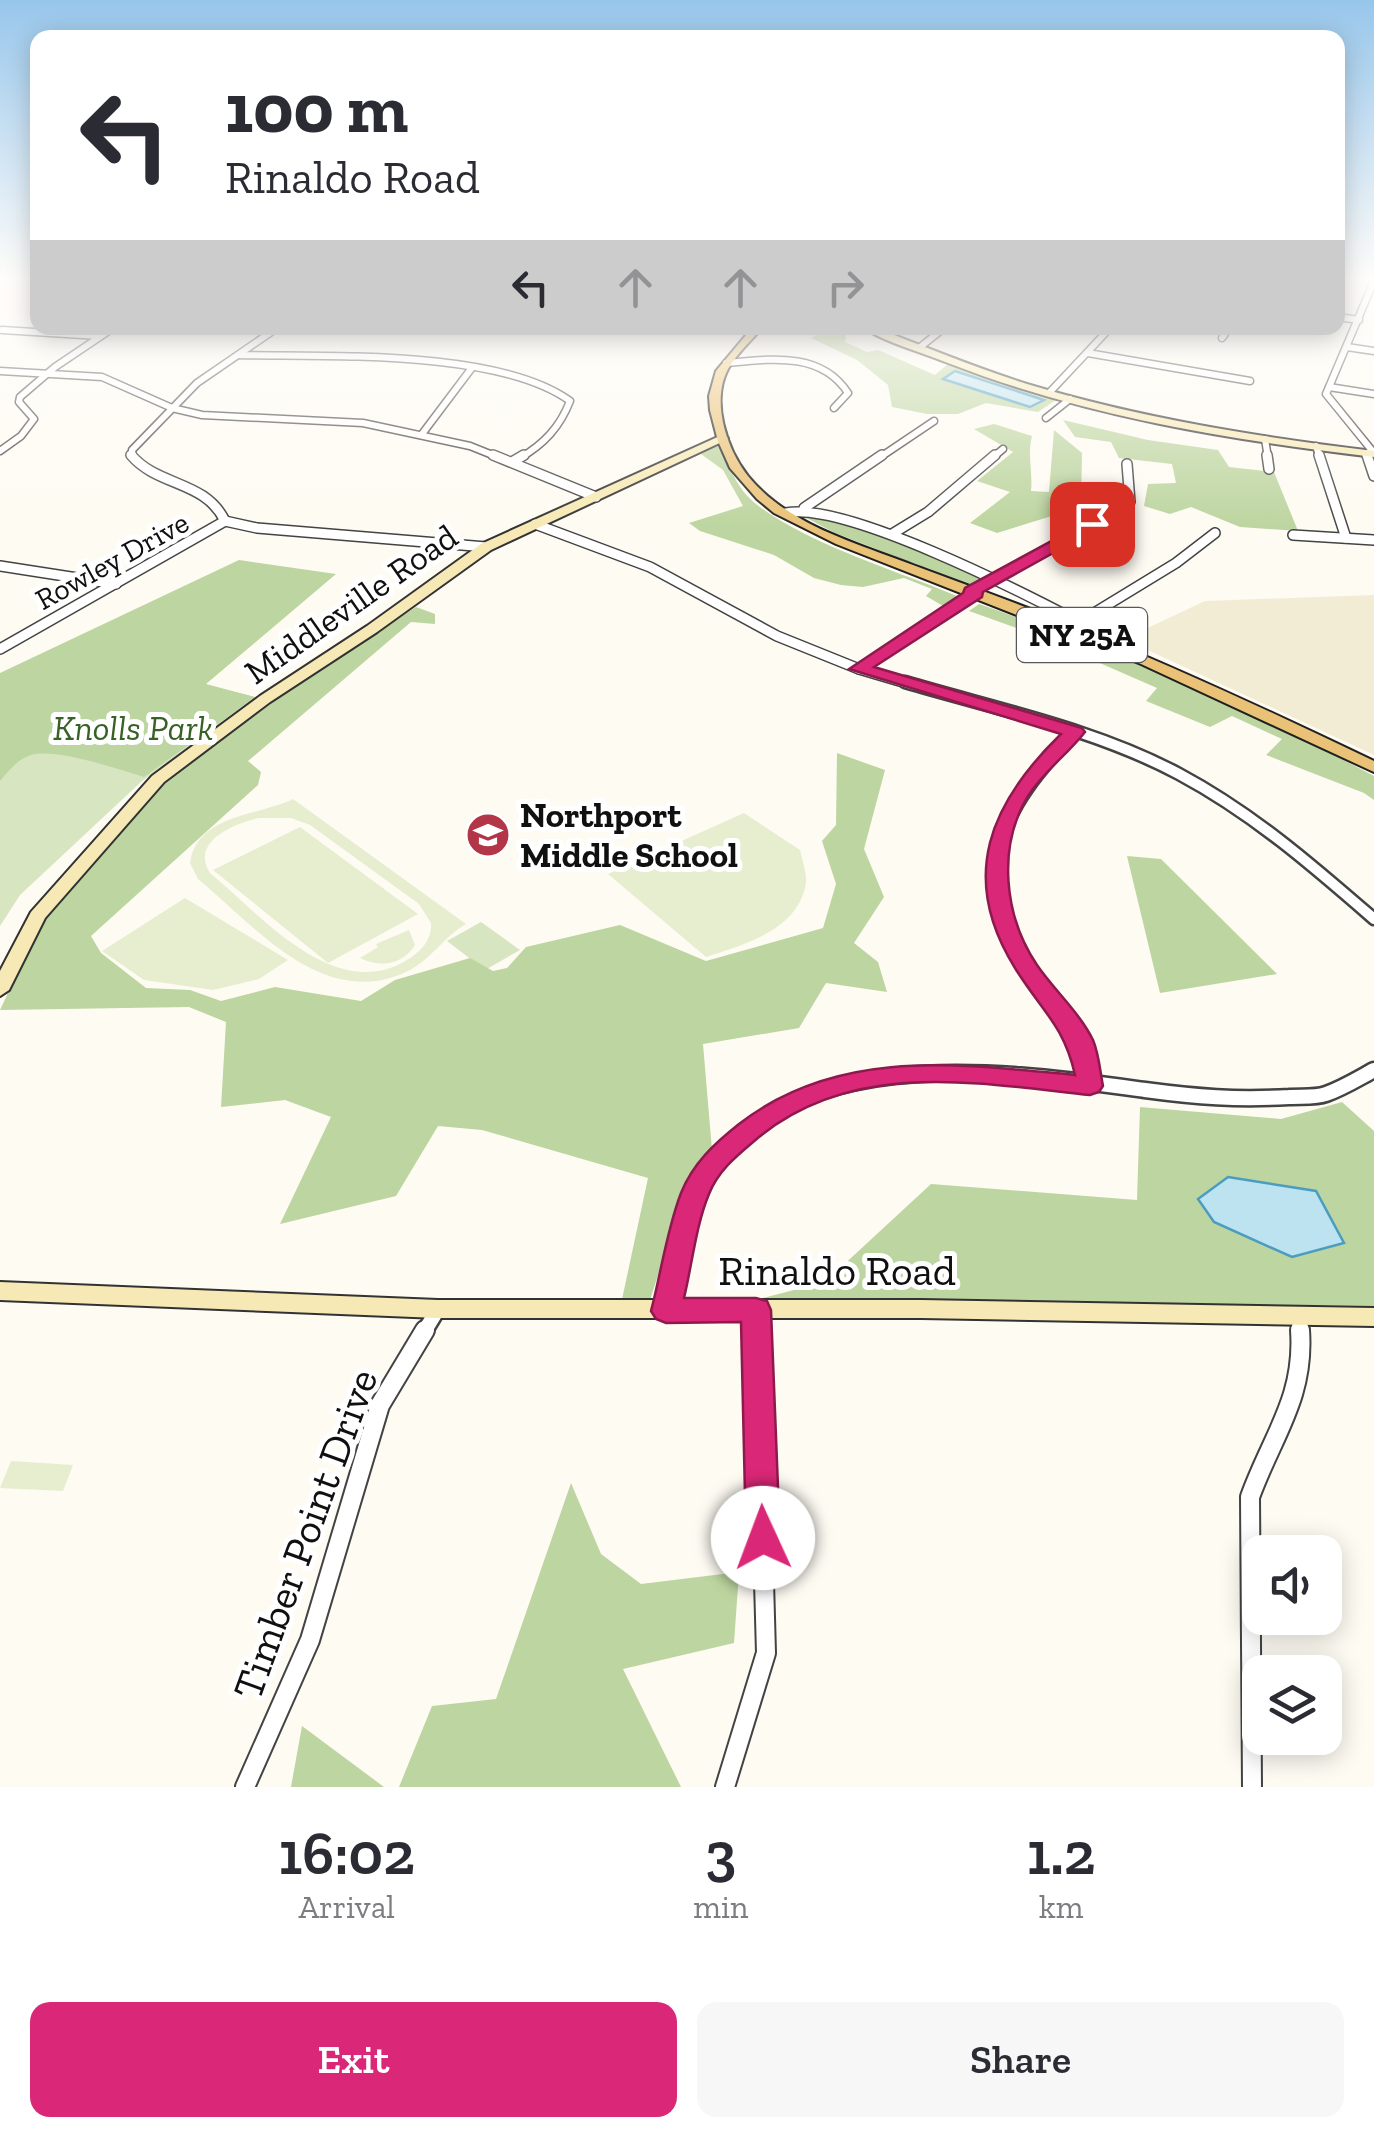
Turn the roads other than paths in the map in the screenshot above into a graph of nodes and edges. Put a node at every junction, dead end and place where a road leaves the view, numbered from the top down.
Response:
1 (65, 360) edge
2 (230, 360) edge
3 (380, 360) edge
4 (728, 360) edge
5 (775, 360) edge
6 (785, 360) edge
7 (955, 360) edge
8 (1081, 360) edge
9 (1131, 360) edge
10 (1341, 360) edge
11 (726, 363) junction
12 (471, 369) junction
13 (0, 372) edge
14 (46, 374) junction
15 (1250, 381) dead end
16 (1328, 387) junction
17 (1049, 394) junction
18 (1374, 394) edge
19 (1070, 399) junction
20 (172, 408) junction
21 (834, 408) dead end
22 (1046, 418) dead end
23 (934, 421) dead end
24 (422, 434) junction
25 (722, 438) junction
26 (1265, 439) junction
27 (1316, 446) junction
28 (1003, 449) dead end
29 (0, 451) edge
30 (1371, 453) edge
31 (512, 462) junction
32 (1127, 464) dead end
33 (1269, 469) dead end
34 (1374, 476) edge
35 (596, 497) junction
36 (804, 508) junction
37 (786, 513) junction
38 (225, 521) junction
39 (535, 524) junction
40 (1216, 533) dead end
41 (892, 534) junction
42 (1293, 535) dead end
43 (1346, 538) junction
44 (1374, 540) edge
45 (486, 547) junction
46 (0, 566) edge
47 (993, 578) junction
48 (116, 584) junction
49 (973, 592) junction
50 (1074, 625) junction
51 (0, 649) edge
52 (858, 669) junction
53 (1075, 732) junction
54 (1374, 767) edge
55 (1374, 919) edge
56 (0, 990) edge
57 (1374, 1070) edge
58 (1090, 1086) junction
59 (0, 1291) edge
60 (438, 1309) junction
61 (756, 1310) junction
62 (666, 1311) junction
63 (1298, 1315) junction
64 (1374, 1317) edge
65 (245, 1787) edge
66 (725, 1787) edge
67 (1252, 1787) edge

1 - 14 street
2 - 20 street
3 - 12 street
4 - 11 main road, NY 25A
5 - 11 street
6 - 21 street
7 - 17 street
8 - 17 street
9 - 15 street
10 - 16 street
11 - 25 main road, NY 25A
12 - 24 street
12 - 31 street
13 - 14 street
14 - 20 street
14 - 29 street
16 - 18 street
16 - 30 street
17 - 19 street
19 - 22 street
19 - 26 street
20 - 24 street
20 - 38 street
23 - 36 street
24 - 31 street
25 - 35 street, Middleville Road
25 - 37 main road, NY 25A
26 - 27 street
26 - 33 street
27 - 30 street
27 - 43 street
28 - 41 street
30 - 34 street
31 - 35 street
32 - 47 street
35 - 39 street, Middleville Road
36 - 37 street
36 - 41 street
37 - 49 main road, NY 25A
38 - 45 street, Rowley Drive
38 - 48 street, Rowley Drive
39 - 45 street, Middleville Road
39 - 52 street
40 - 50 street
41 - 47 street
42 - 43 street
43 - 44 street
45 - 56 street, Middleville Road
46 - 48 street
47 - 49 street
47 - 50 street
48 - 51 street, Rowley Drive
49 - 50 main road, NY 25A
49 - 52 street
50 - 54 main road, NY 25A
52 - 53 street
53 - 55 street
53 - 58 street
57 - 58 street
58 - 62 street
59 - 60 street, Rinaldo Road
60 - 62 street, Rinaldo Road
60 - 65 street, Timber Point Drive
61 - 62 street, Rinaldo Road
61 - 63 street, Rinaldo Road
61 - 66 street
63 - 64 street, Rinaldo Road
63 - 67 street

